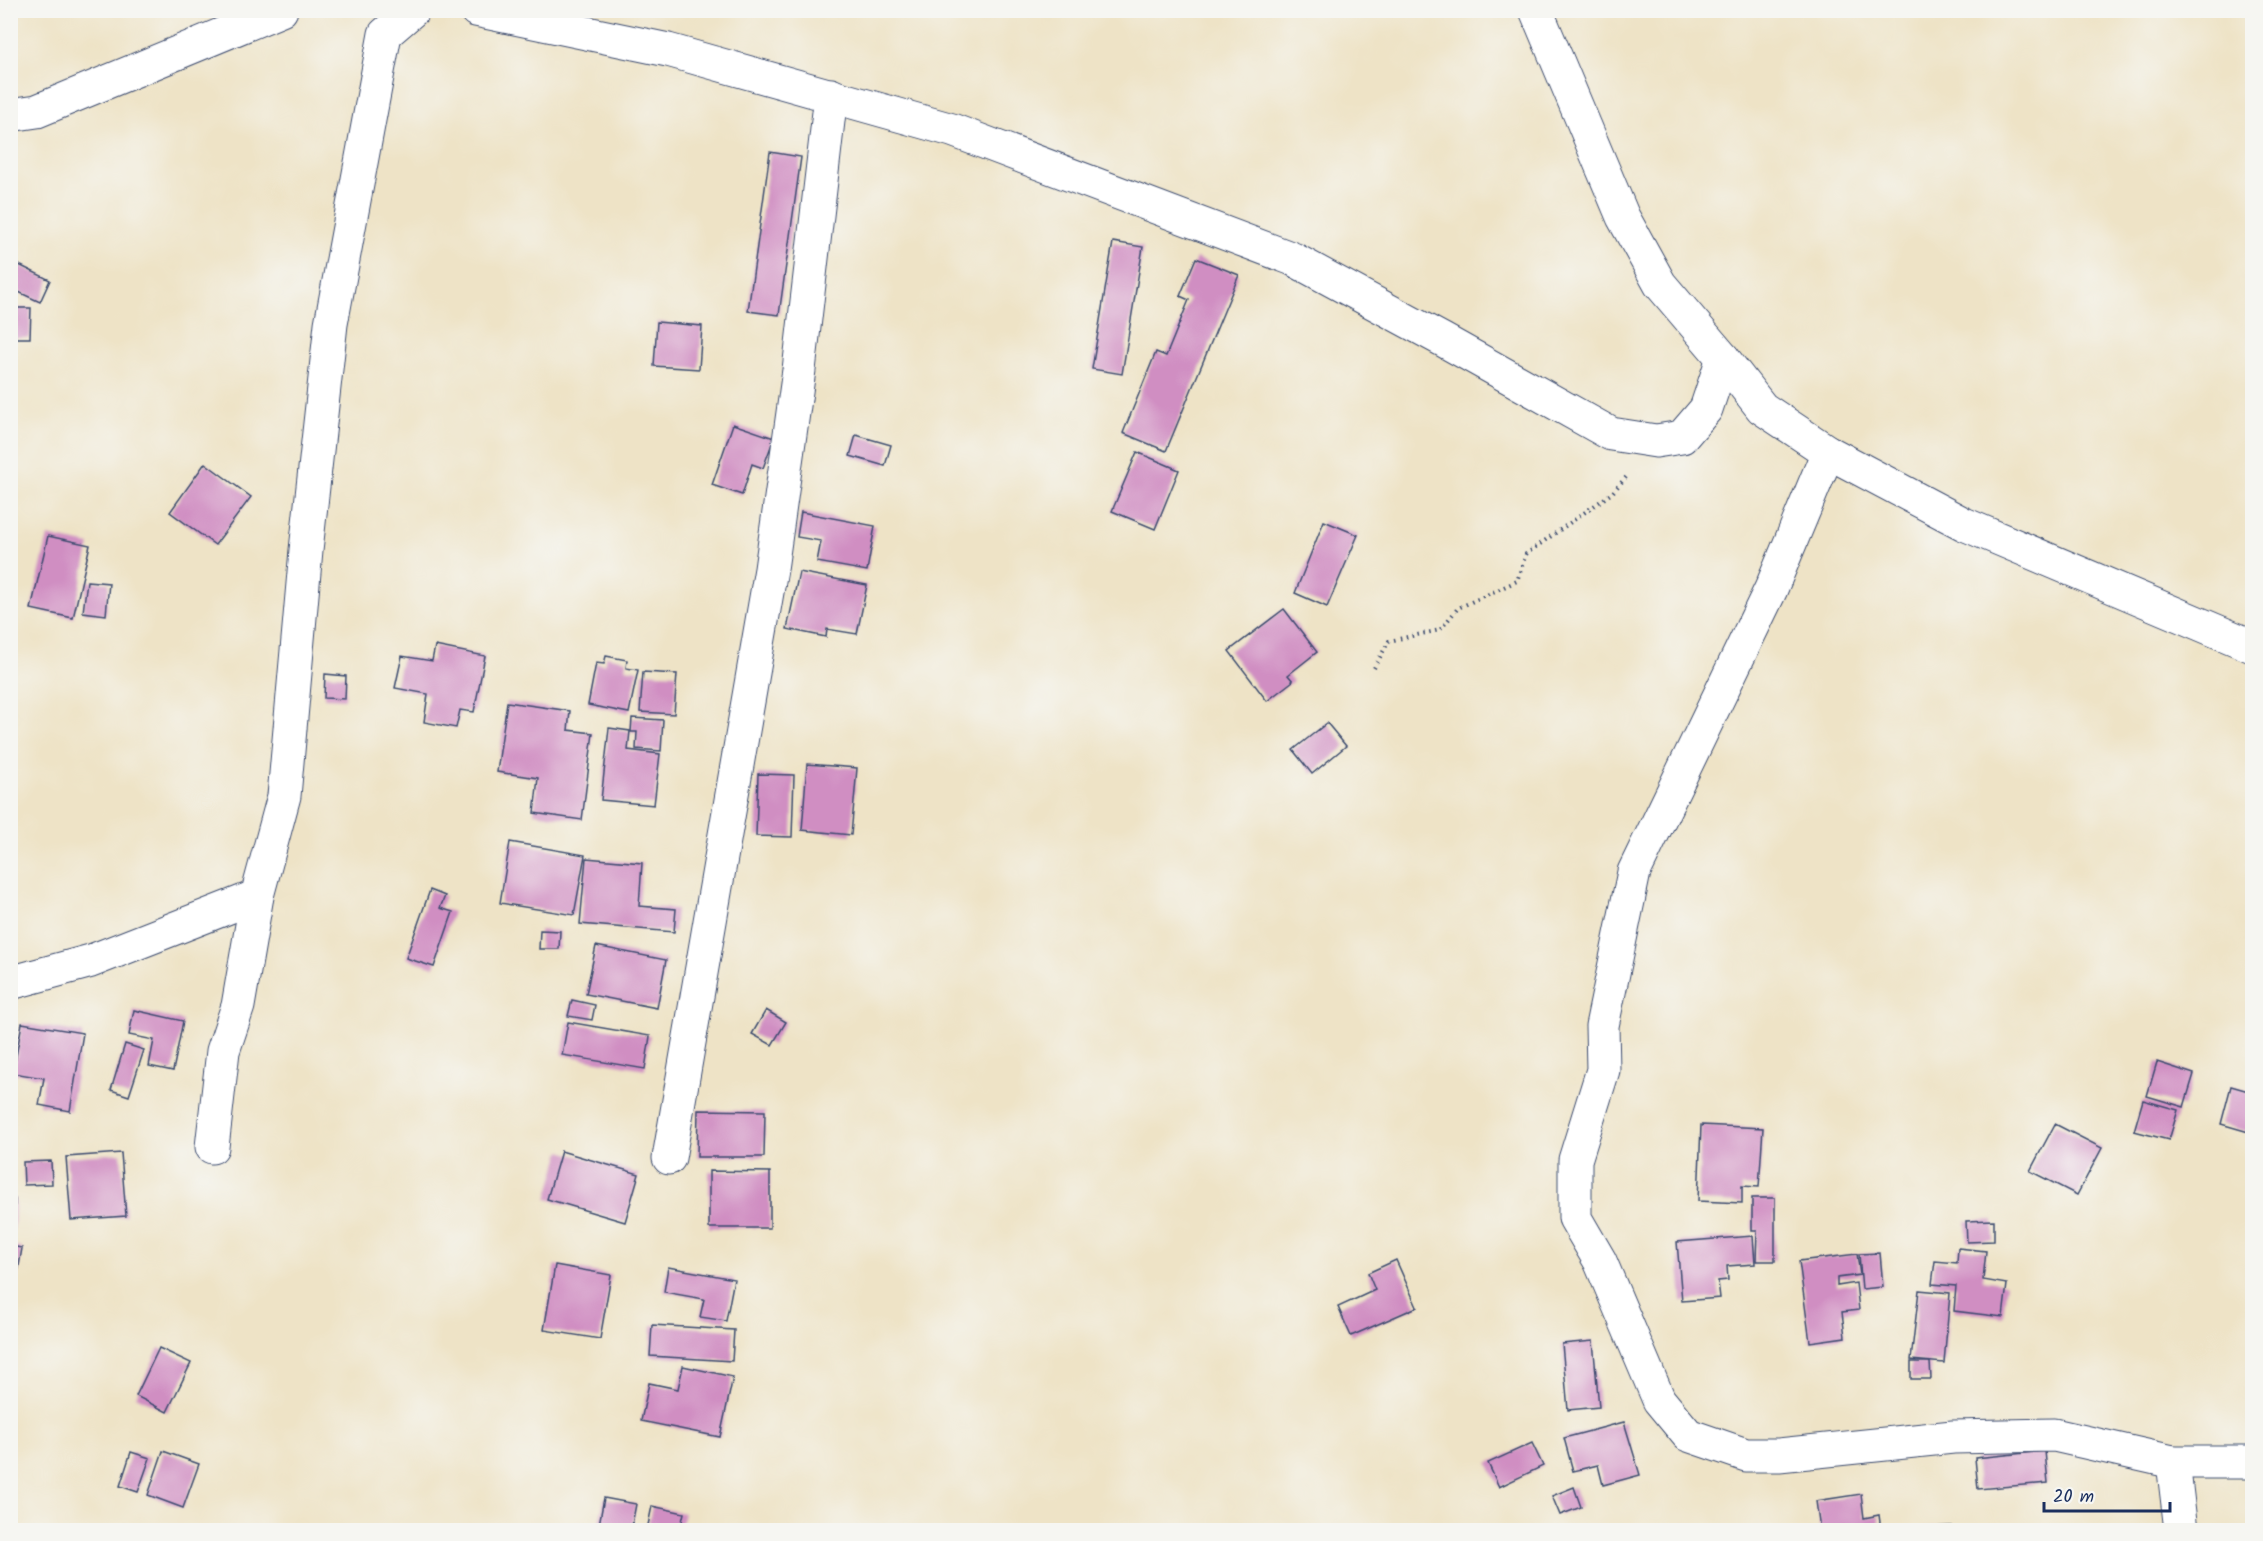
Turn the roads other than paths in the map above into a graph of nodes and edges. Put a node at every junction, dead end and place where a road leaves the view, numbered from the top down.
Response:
1 (281, 10) edge
2 (413, 10) edge
3 (476, 10) edge
4 (1536, 10) edge
5 (831, 95) junction
6 (10, 116) edge
7 (1722, 358) junction
8 (1828, 452) junction
9 (2253, 646) edge
10 (256, 896) junction
11 (10, 983) edge
12 (212, 1147) dead end
13 (669, 1158) dead end
14 (2173, 1462) junction
15 (2253, 1462) edge
16 (2181, 1530) edge

1 - 6 street
2 - 10 street
3 - 5 street
4 - 7 street
5 - 7 street
5 - 13 street
7 - 8 street
8 - 9 street
8 - 14 street
10 - 11 street
10 - 12 street
14 - 15 street
14 - 16 street

